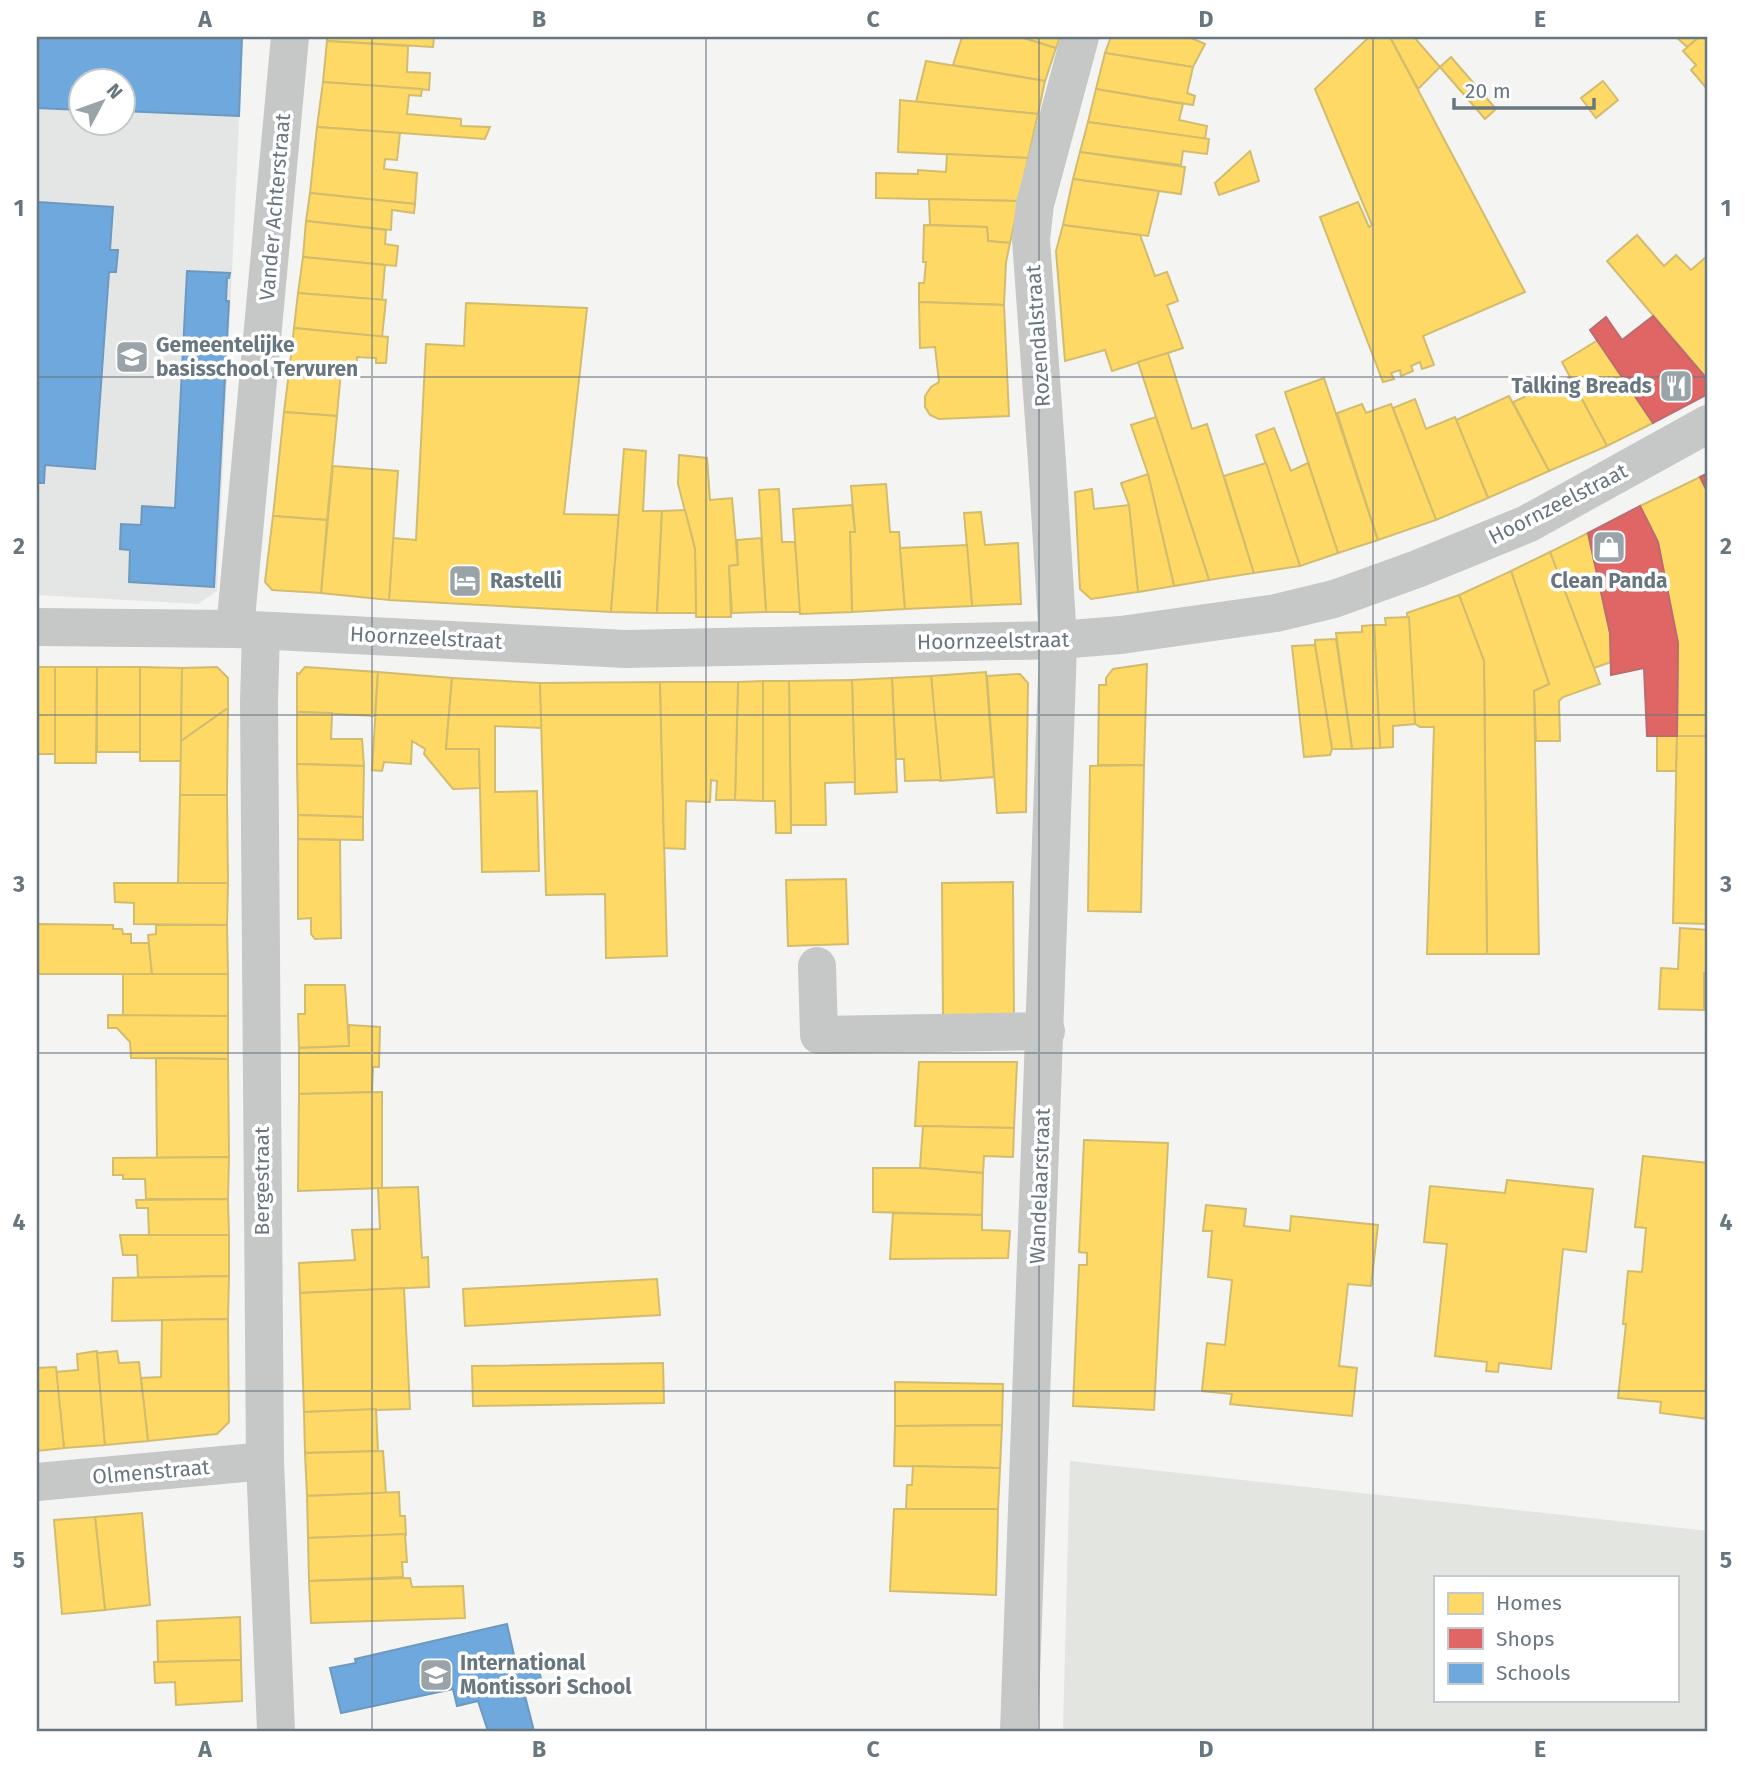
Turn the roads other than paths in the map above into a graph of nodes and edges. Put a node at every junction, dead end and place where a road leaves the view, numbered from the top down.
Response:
1 (290, 37) edge
2 (1080, 37) edge
3 (1708, 424) edge
4 (37, 626) edge
5 (248, 630) junction
6 (1058, 640) junction
7 (817, 966) dead end
8 (1046, 1031) junction
9 (265, 1461) junction
10 (37, 1482) edge
11 (276, 1731) edge
12 (1019, 1731) edge

1 - 5 street, Vander Achterstraat
2 - 6 street, Rozendalstraat
3 - 6 street, Hoornzeelstraat
4 - 5 street, Hoornzeelstraat
5 - 6 street, Hoornzeelstraat
5 - 9 street, Bergestraat
6 - 8 street, Wandelaarstraat
7 - 8 street
8 - 12 street, Wandelaarstraat
9 - 10 street, Olmenstraat
9 - 11 street, Bergestraat

